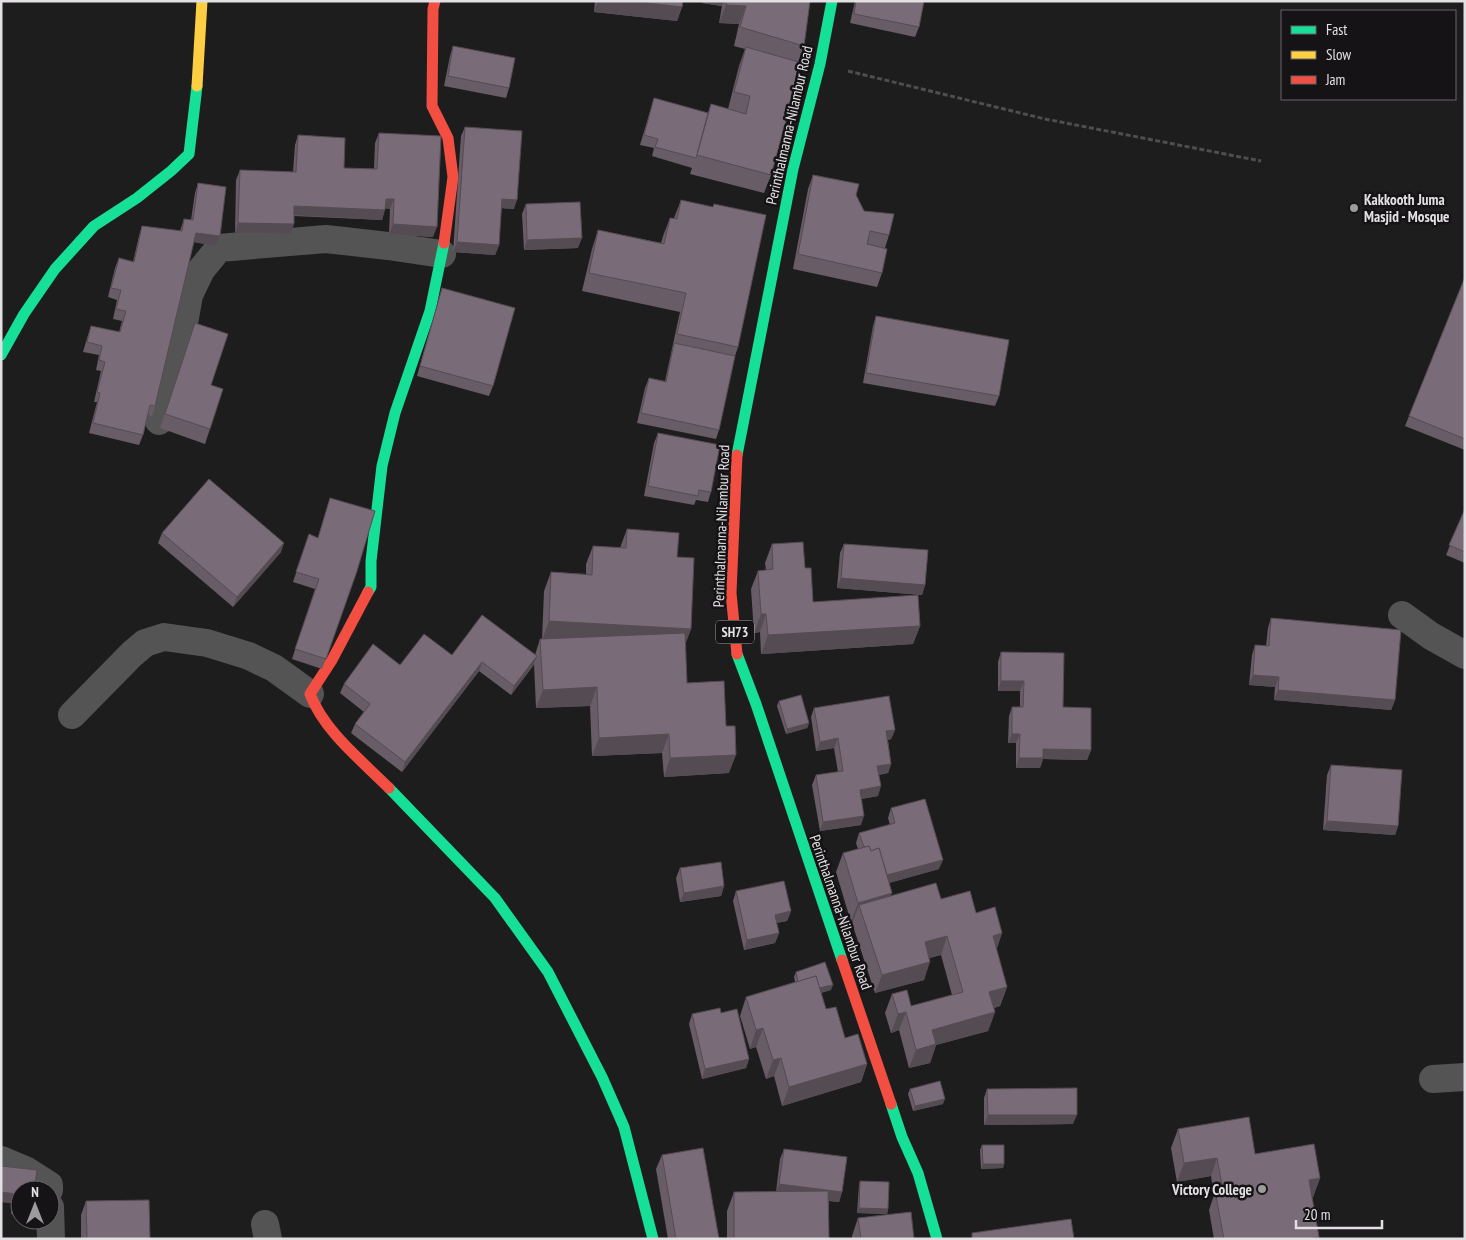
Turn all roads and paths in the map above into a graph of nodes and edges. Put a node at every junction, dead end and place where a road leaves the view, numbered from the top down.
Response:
1 (202, 1) edge
2 (435, 1) edge
3 (832, 1) edge
4 (820, 64) junction
5 (1261, 161) dead end
6 (442, 254) junction
7 (1, 355) edge
8 (159, 421) dead end
9 (1402, 615) dead end
10 (1465, 655) edge
11 (310, 694) junction
12 (72, 716) dead end
13 (1465, 1077) edge
14 (1433, 1079) dead end
15 (1, 1160) edge
16 (41, 1180) edge
17 (653, 1239) edge
18 (937, 1239) edge

1 - 7 street
2 - 6 street
3 - 4 street, Perinthalmanna-Nilambur Road / SH73
4 - 5 path
4 - 18 street, Perinthalmanna-Nilambur Road / SH73
6 - 8 street
6 - 11 street
9 - 10 street
11 - 12 street
11 - 17 street
13 - 14 street
15 - 16 street

